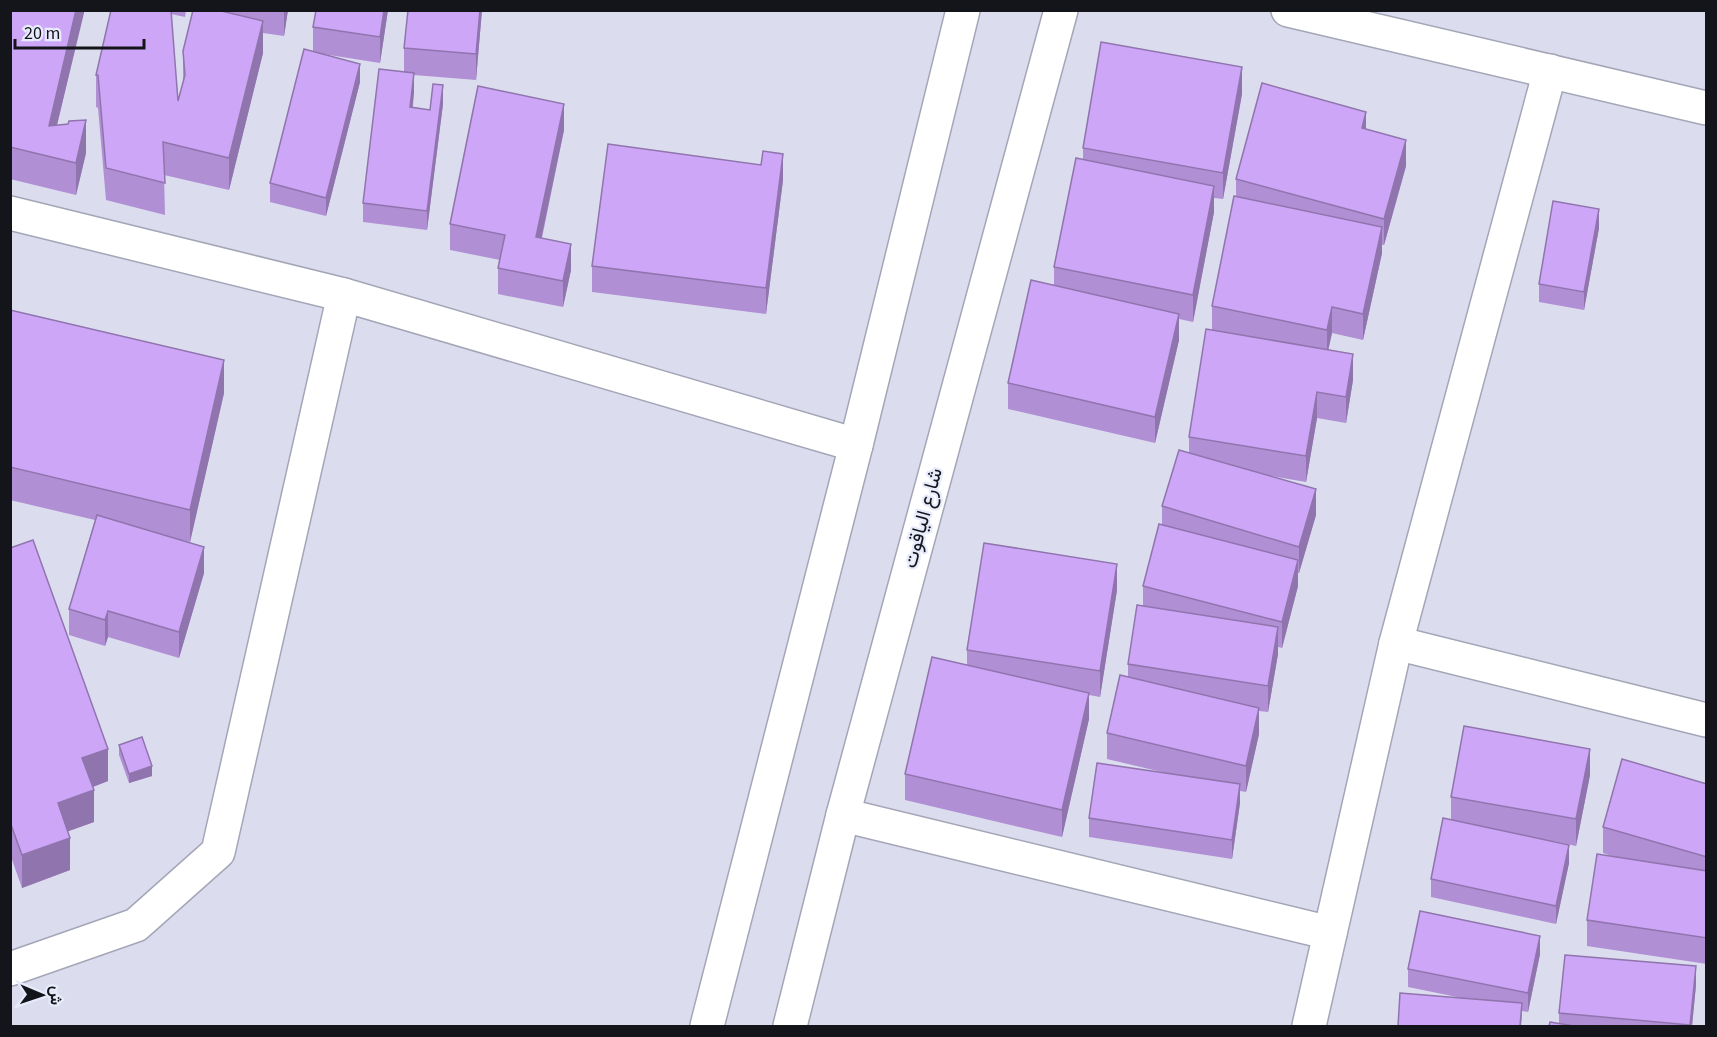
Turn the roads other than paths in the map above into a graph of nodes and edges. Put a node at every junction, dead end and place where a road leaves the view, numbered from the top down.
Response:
1 (963, 10) edge
2 (1061, 10) edge
3 (1288, 10) edge
4 (1550, 71) junction
5 (1707, 108) edge
6 (10, 213) edge
7 (344, 295) junction
8 (856, 445) junction
9 (1396, 643) junction
10 (1707, 720) edge
11 (843, 815) junction
12 (1330, 933) junction
13 (10, 969) edge
14 (707, 1026) edge
15 (790, 1026) edge
16 (1309, 1026) edge

1 - 8 street
2 - 11 street, شارع الياقوت
3 - 4 street
4 - 5 street
4 - 9 street
6 - 7 street
7 - 8 street
7 - 13 street
8 - 14 street
9 - 10 street
9 - 12 street
11 - 12 street
11 - 15 street, شارع الياقوت
12 - 16 street

